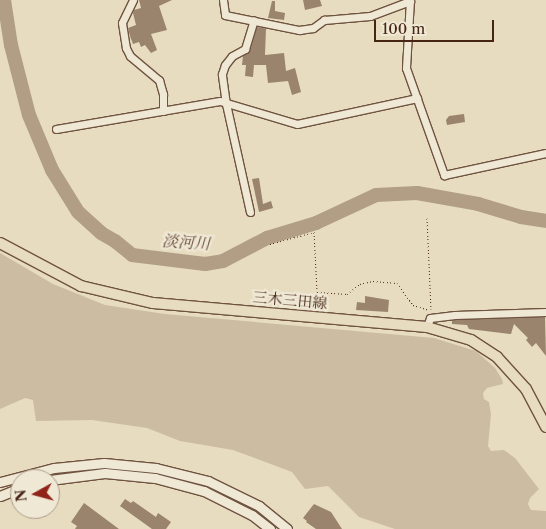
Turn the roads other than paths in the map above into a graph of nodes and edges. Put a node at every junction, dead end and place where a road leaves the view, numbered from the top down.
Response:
1 (133, 0) edge
2 (223, 0) edge
3 (410, 0) edge
4 (254, 20) junction
5 (417, 98) junction
6 (226, 104) junction
7 (163, 111) junction
8 (56, 130) dead end
9 (546, 153) edge
10 (250, 212) dead end
11 (0, 243) edge
12 (546, 312) edge
13 (427, 327) junction
14 (546, 428) edge
15 (60, 479) edge
16 (0, 482) edge
17 (270, 529) edge
18 (287, 529) edge

1 - 7 street
2 - 4 street
3 - 4 street
3 - 5 street
4 - 6 street
5 - 6 street
5 - 9 street
6 - 7 street
6 - 10 street
7 - 8 street
11 - 13 main road, 三木三田線
12 - 13 street
13 - 14 main road, 三木三田線
15 - 17 street
16 - 18 street

